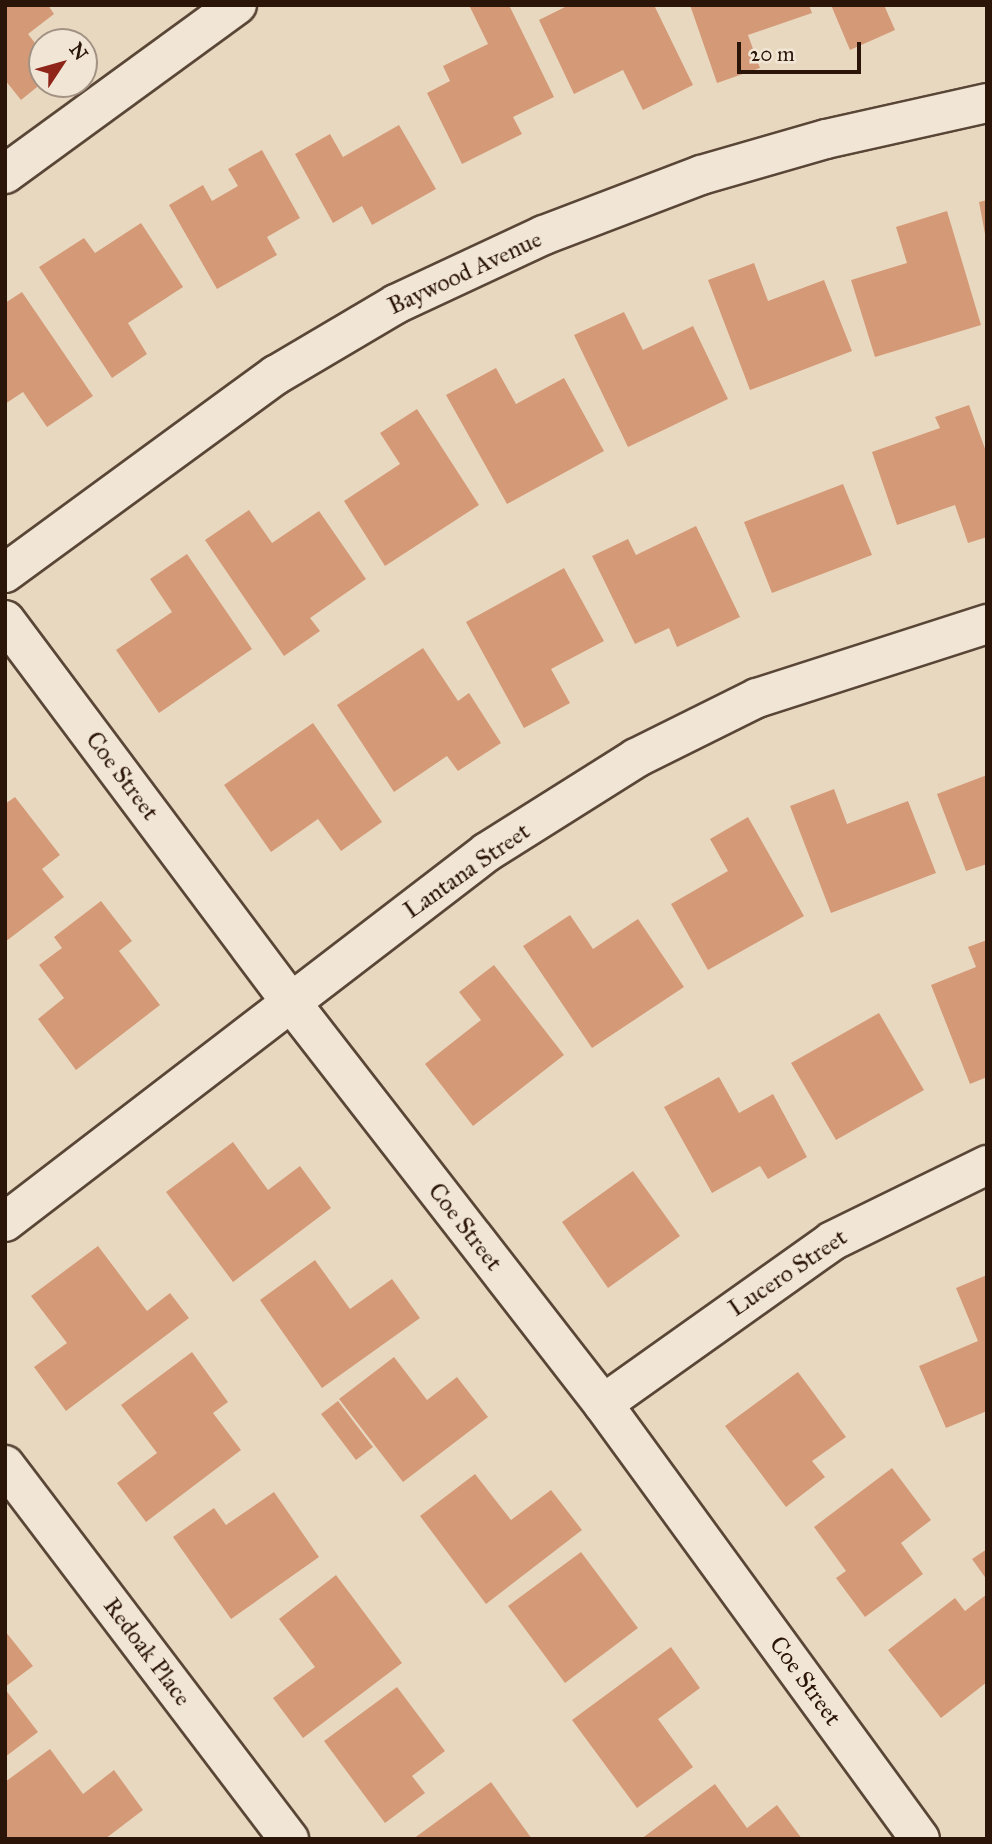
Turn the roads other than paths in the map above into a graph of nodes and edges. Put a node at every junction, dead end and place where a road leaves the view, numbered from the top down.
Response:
1 (237, 5) edge
2 (987, 103) edge
3 (5, 174) edge
4 (5, 573) edge
5 (5, 620) edge
6 (987, 624) edge
7 (290, 1001) junction
8 (987, 1165) edge
9 (5, 1222) edge
10 (603, 1404) junction
11 (5, 1465) edge
12 (289, 1839) edge
13 (920, 1839) edge

1 - 3 street
2 - 4 street, Baywood Avenue
5 - 7 street, Coe Street
6 - 7 street, Lantana Street
7 - 9 street, Lantana Street
7 - 10 street, Coe Street
8 - 10 street, Lucero Street
10 - 13 street, Coe Street
11 - 12 street, Redoak Place

